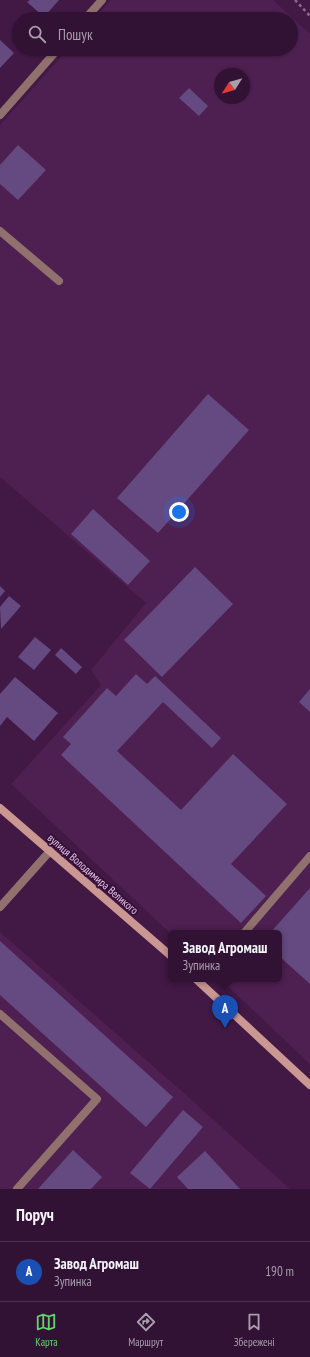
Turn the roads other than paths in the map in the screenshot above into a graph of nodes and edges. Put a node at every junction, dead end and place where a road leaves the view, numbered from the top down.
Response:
1 (102, 0) edge
2 (91, 12) edge
3 (52, 56) edge
4 (0, 115) edge
5 (0, 231) edge
6 (59, 281) dead end
7 (0, 808) edge
8 (50, 851) junction
9 (310, 856) edge
10 (0, 907) edge
11 (247, 930) edge
12 (168, 953) edge
13 (202, 982) edge
14 (0, 1014) edge
15 (310, 1085) edge
16 (17, 1189) edge

1 - 2 street
3 - 4 street
5 - 6 street
7 - 8 main road, вулиця Володимира Великого
8 - 10 street
8 - 12 main road, вулиця Володимира Великого
9 - 11 street
13 - 15 main road
14 - 16 street

